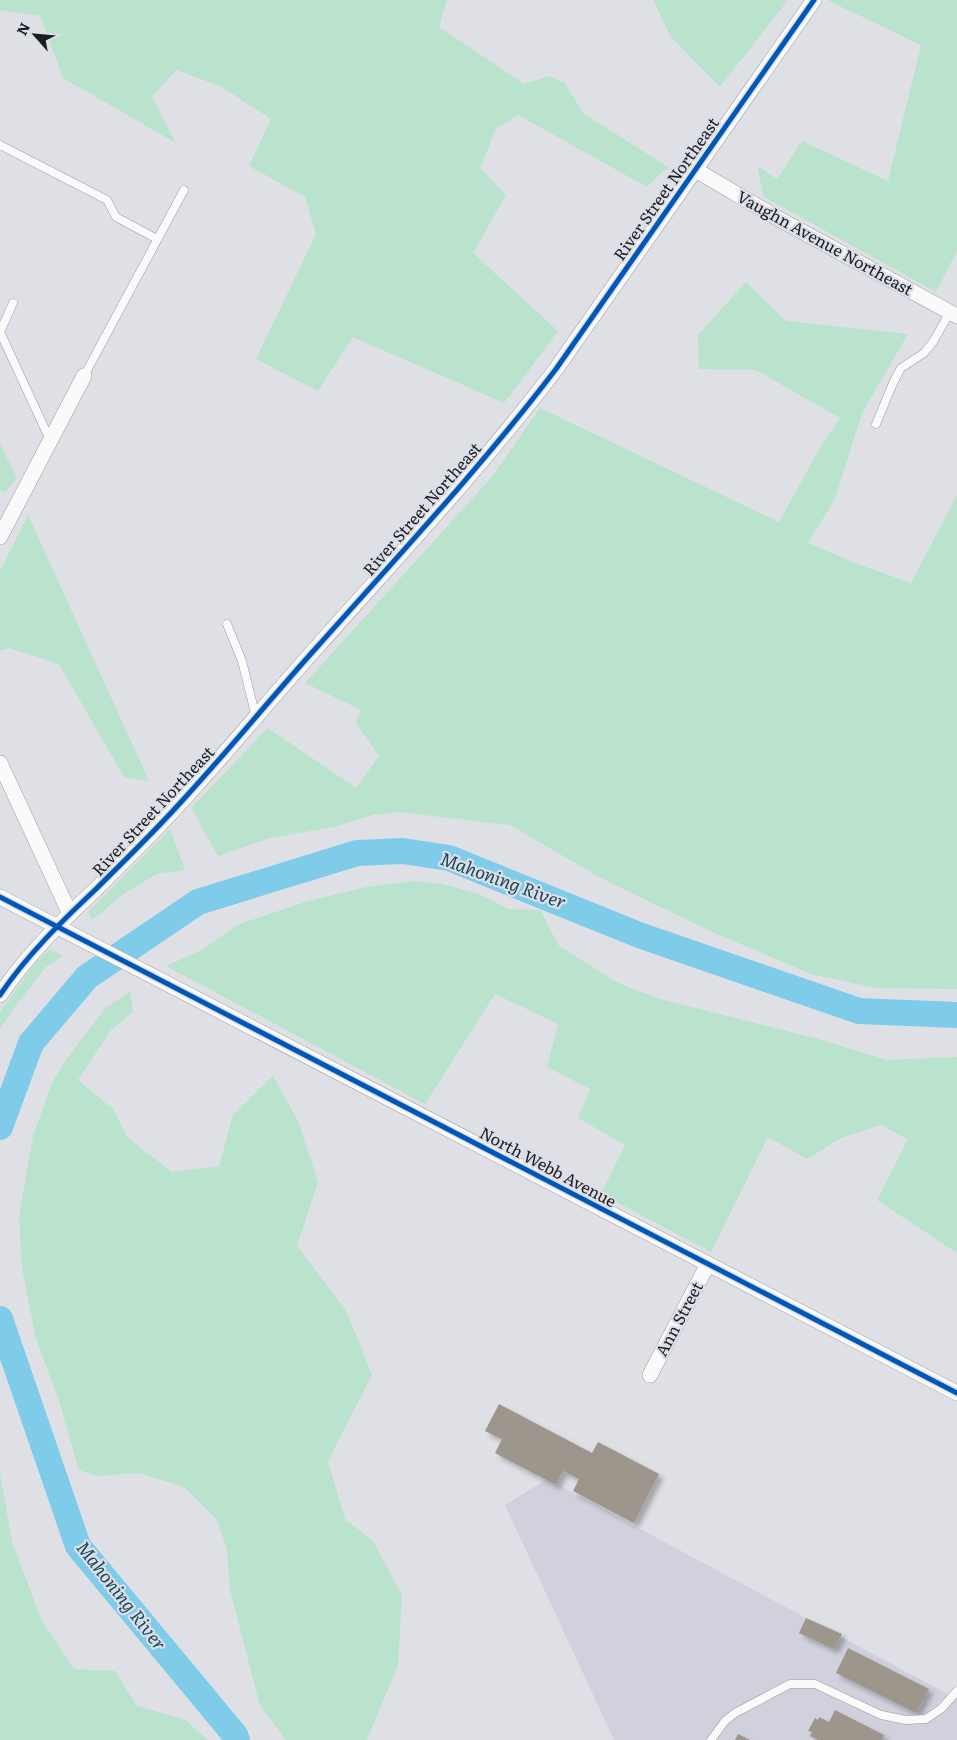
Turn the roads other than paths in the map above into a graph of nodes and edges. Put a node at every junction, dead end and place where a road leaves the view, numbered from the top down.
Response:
1 (814, 0) edge
2 (0, 145) edge
3 (694, 169) junction
4 (184, 190) dead end
5 (158, 239) junction
6 (13, 303) dead end
7 (953, 314) edge
8 (84, 376) joint
9 (876, 424) dead end
10 (50, 440) junction
11 (0, 537) edge
12 (227, 624) dead end
13 (256, 718) junction
14 (0, 763) edge
15 (0, 897) edge
16 (70, 914) junction
17 (56, 927) junction
18 (0, 995) edge
19 (708, 1264) junction
20 (650, 1374) dead end
21 (957, 1392) edge
22 (957, 1692) edge
23 (711, 1740) edge

1 - 3 street, River Street Northeast
2 - 5 lane
3 - 7 street, Vaughn Avenue Northeast
3 - 13 street, River Street Northeast
4 - 5 lane
5 - 8 lane
6 - 10 lane
7 - 9 lane
8 - 10 street
10 - 11 street
12 - 13 lane
13 - 16 street, River Street Northeast
14 - 16 street
15 - 17 street, North Webb Avenue
16 - 17 street, River Street Northeast
17 - 18 street, River Street Northeast
17 - 19 street, North Webb Avenue
19 - 20 street, Ann Street
19 - 21 street, North Webb Avenue
22 - 23 lane

